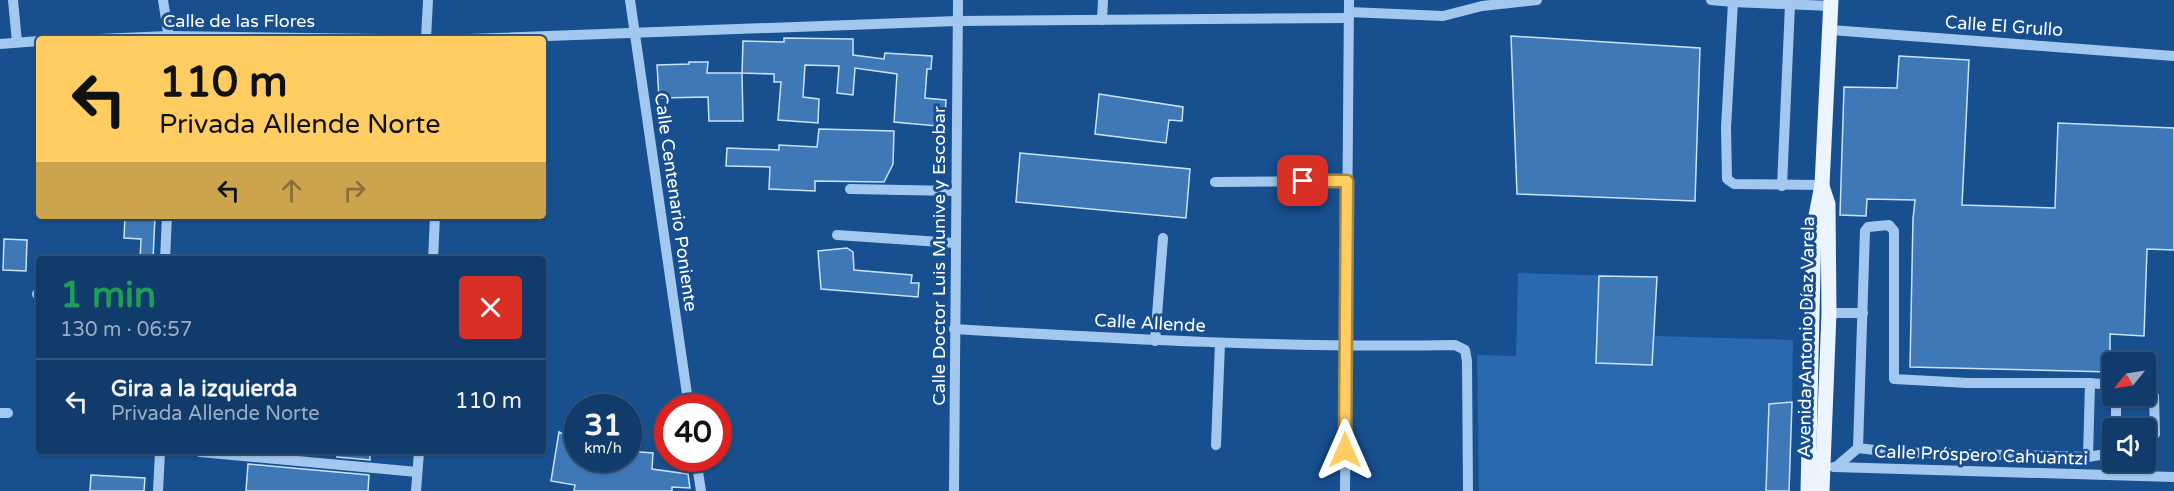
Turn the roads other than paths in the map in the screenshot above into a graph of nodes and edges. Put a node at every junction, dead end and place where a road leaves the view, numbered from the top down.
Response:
1 (13, 0) edge
2 (163, 0) edge
3 (428, 0) edge
4 (630, 0) edge
5 (958, 0) edge
6 (1103, 0) edge
7 (1349, 0) edge
8 (1537, 0) edge
9 (1711, 0) edge
10 (1733, 2) junction
11 (1831, 3) edge
12 (1790, 5) junction
13 (1349, 15) junction
14 (1102, 20) junction
15 (957, 21) junction
16 (1831, 30) junction
17 (635, 33) junction
18 (169, 36) edge
19 (426, 36) edge
20 (546, 36) edge
21 (36, 41) edge
22 (17, 42) junction
23 (0, 44) edge
24 (2174, 56) edge
25 (1347, 181) junction
26 (1215, 182) dead end
27 (1822, 185) junction
28 (1782, 186) junction
29 (850, 189) dead end
30 (955, 191) junction
31 (167, 219) edge
32 (435, 219) edge
33 (837, 235) dead end
34 (1162, 238) dead end
35 (955, 243) junction
36 (165, 256) edge
37 (433, 256) edge
38 (1829, 313) junction
39 (1863, 314) junction
40 (954, 329) junction
41 (1155, 341) junction
42 (1220, 343) junction
43 (1346, 347) junction
44 (2090, 383) junction
45 (2102, 384) edge
46 (687, 394) edge
47 (1216, 445) dead end
48 (1858, 448) junction
49 (160, 454) edge
50 (222, 454) edge
51 (419, 454) edge
52 (2102, 455) edge
53 (2088, 457) junction
54 (417, 472) junction
55 (698, 472) edge
56 (2174, 477) edge
57 (1825, 479) edge
58 (158, 491) edge
59 (416, 491) edge
60 (701, 491) edge
61 (954, 491) edge
62 (1345, 491) edge
63 (1468, 491) edge
64 (1808, 491) edge

1 - 22 street
2 - 18 street
3 - 19 street
4 - 17 street, Calle Centenario Poniente
5 - 15 street, Calle Doctor Luis Munive y Escobar
6 - 14 street
7 - 13 street
8 - 13 street
9 - 10 street
10 - 12 street
10 - 28 street
11 - 12 street
11 - 16 main road, Avenida Antonio Díaz Varela
12 - 28 street
13 - 14 street
13 - 25 street
14 - 15 street
15 - 17 street
15 - 30 street, Calle Doctor Luis Munive y Escobar
16 - 24 street, Calle El Grullo
16 - 27 main road, Avenida Antonio Díaz Varela
17 - 20 street
17 - 46 street, Calle Centenario Poniente
21 - 22 street
22 - 23 street
25 - 26 street
25 - 43 street
27 - 28 street
27 - 38 main road, Avenida Antonio Díaz Varela
27 - 64 main road, Avenida Antonio Díaz Varela
29 - 30 street
30 - 35 street, Calle Doctor Luis Munive y Escobar
31 - 36 street
32 - 37 street
33 - 35 street
34 - 41 street
35 - 40 street, Calle Doctor Luis Munive y Escobar
38 - 39 street
38 - 57 main road, Avenida Antonio Díaz Varela
39 - 44 street
39 - 48 street
40 - 41 street, Calle Allende
40 - 61 street, Calle Doctor Luis Munive y Escobar
41 - 42 street, Calle Allende
42 - 43 street, Calle Allende
42 - 47 street
43 - 62 street
43 - 63 street, Calle Allende
44 - 45 street
44 - 53 street
48 - 53 street
48 - 57 street
49 - 58 street
50 - 54 street
51 - 54 street
52 - 53 street
54 - 59 street
55 - 60 street
56 - 57 street, Calle Próspero Cahuantzi

